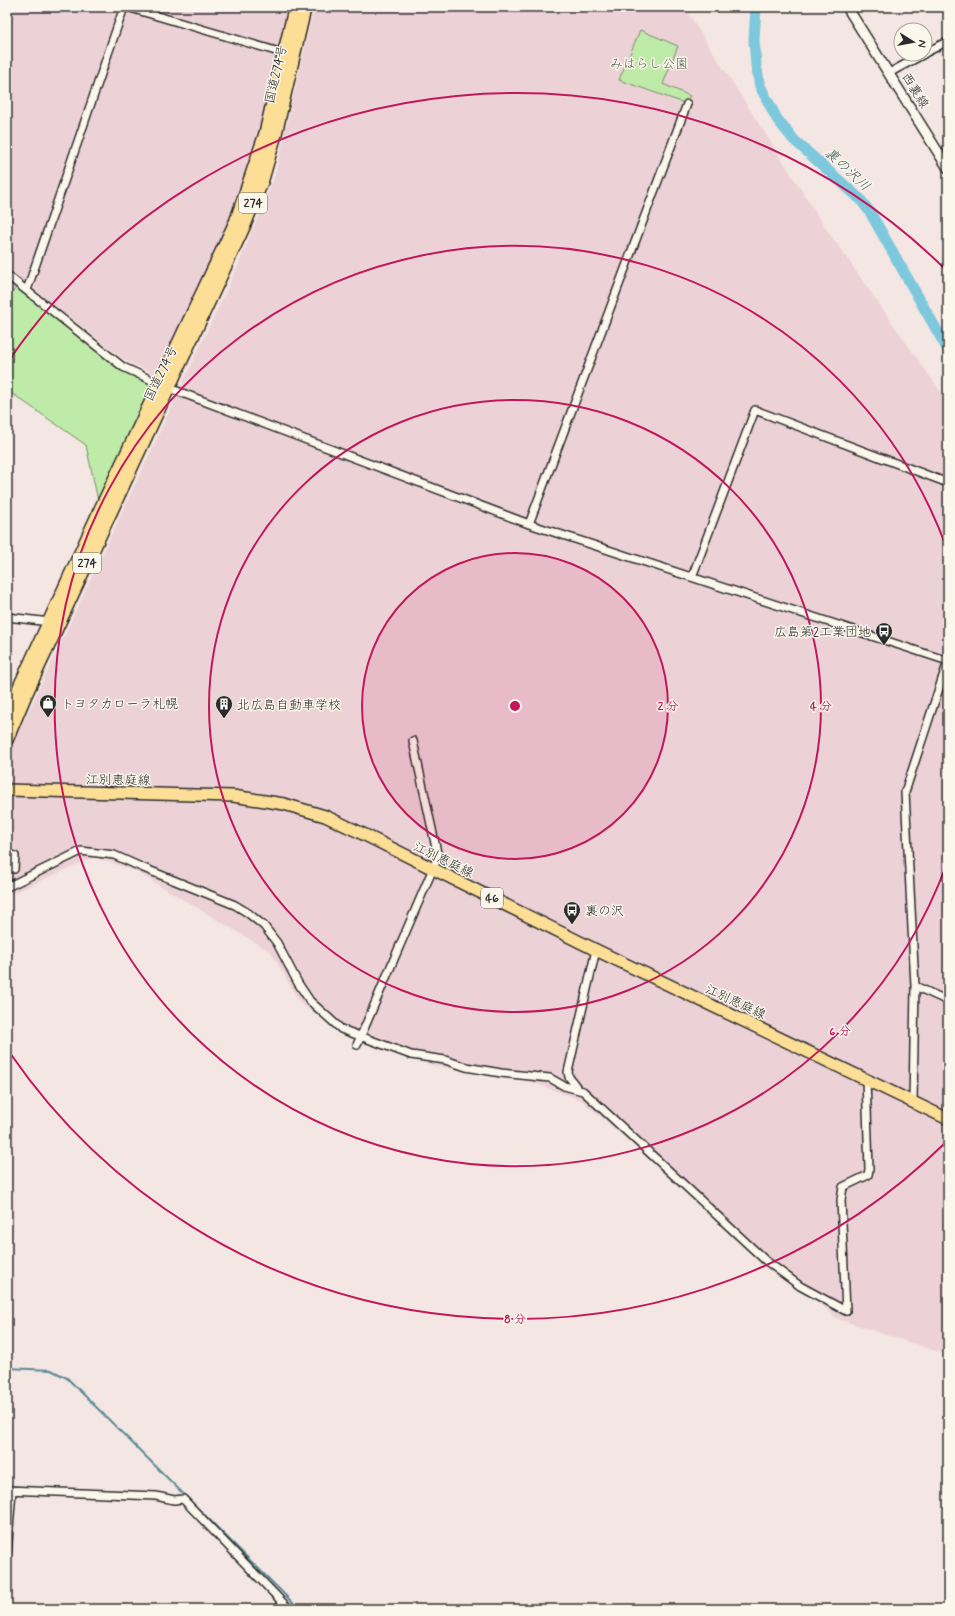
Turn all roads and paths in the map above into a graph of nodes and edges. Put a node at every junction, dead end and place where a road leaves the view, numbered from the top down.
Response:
1 (124, 7) edge
2 (127, 7) edge
3 (295, 7) edge
4 (305, 7) edge
5 (847, 7) edge
6 (948, 41) edge
7 (933, 49) edge
8 (289, 55) junction
9 (909, 62) edge
10 (890, 72) junction
11 (687, 104) dead end
12 (948, 168) edge
13 (7, 275) edge
14 (26, 290) junction
15 (164, 386) junction
16 (948, 483) edge
17 (529, 524) junction
18 (692, 577) junction
19 (7, 617) edge
20 (54, 623) junction
21 (948, 661) edge
22 (7, 714) edge
23 (7, 739) edge
24 (413, 741) dead end
25 (7, 790) edge
26 (7, 854) edge
27 (14, 869) dead end
28 (433, 870) junction
29 (7, 887) edge
30 (596, 950) junction
31 (915, 986) junction
32 (948, 1001) edge
33 (362, 1037) junction
34 (357, 1045) dead end
35 (866, 1078) junction
36 (578, 1089) junction
37 (913, 1102) junction
38 (948, 1118) edge
39 (10, 1490) edge
40 (7, 1555) edge
41 (289, 1609) edge

1 - 14 street
2 - 8 street
3 - 8 highway, 国道274号 / 274
4 - 8 highway, 国道274号 / 274
5 - 10 street, 西裏線
6 - 7 street
8 - 15 highway, 国道274号 / 274
9 - 10 street
10 - 12 street, 西裏線
11 - 17 street
13 - 14 street
14 - 15 street
15 - 17 street
15 - 20 highway, 国道274号 / 274
16 - 18 street
17 - 18 street
18 - 21 street
19 - 20 street
20 - 22 highway, 国道274号 / 274
20 - 23 highway, 国道274号 / 274
21 - 31 street
24 - 28 street
25 - 28 main road, 江別恵庭線 / 46
26 - 27 street
28 - 30 main road, 江別恵庭線 / 46
28 - 33 street
29 - 33 street
30 - 35 main road, 江別恵庭線 / 46
30 - 36 street
31 - 32 street
31 - 37 street
33 - 34 street
33 - 36 street
35 - 36 street
35 - 37 main road, 江別恵庭線 / 46
37 - 38 main road, 江別恵庭線 / 46
39 - 40 street
39 - 41 street

